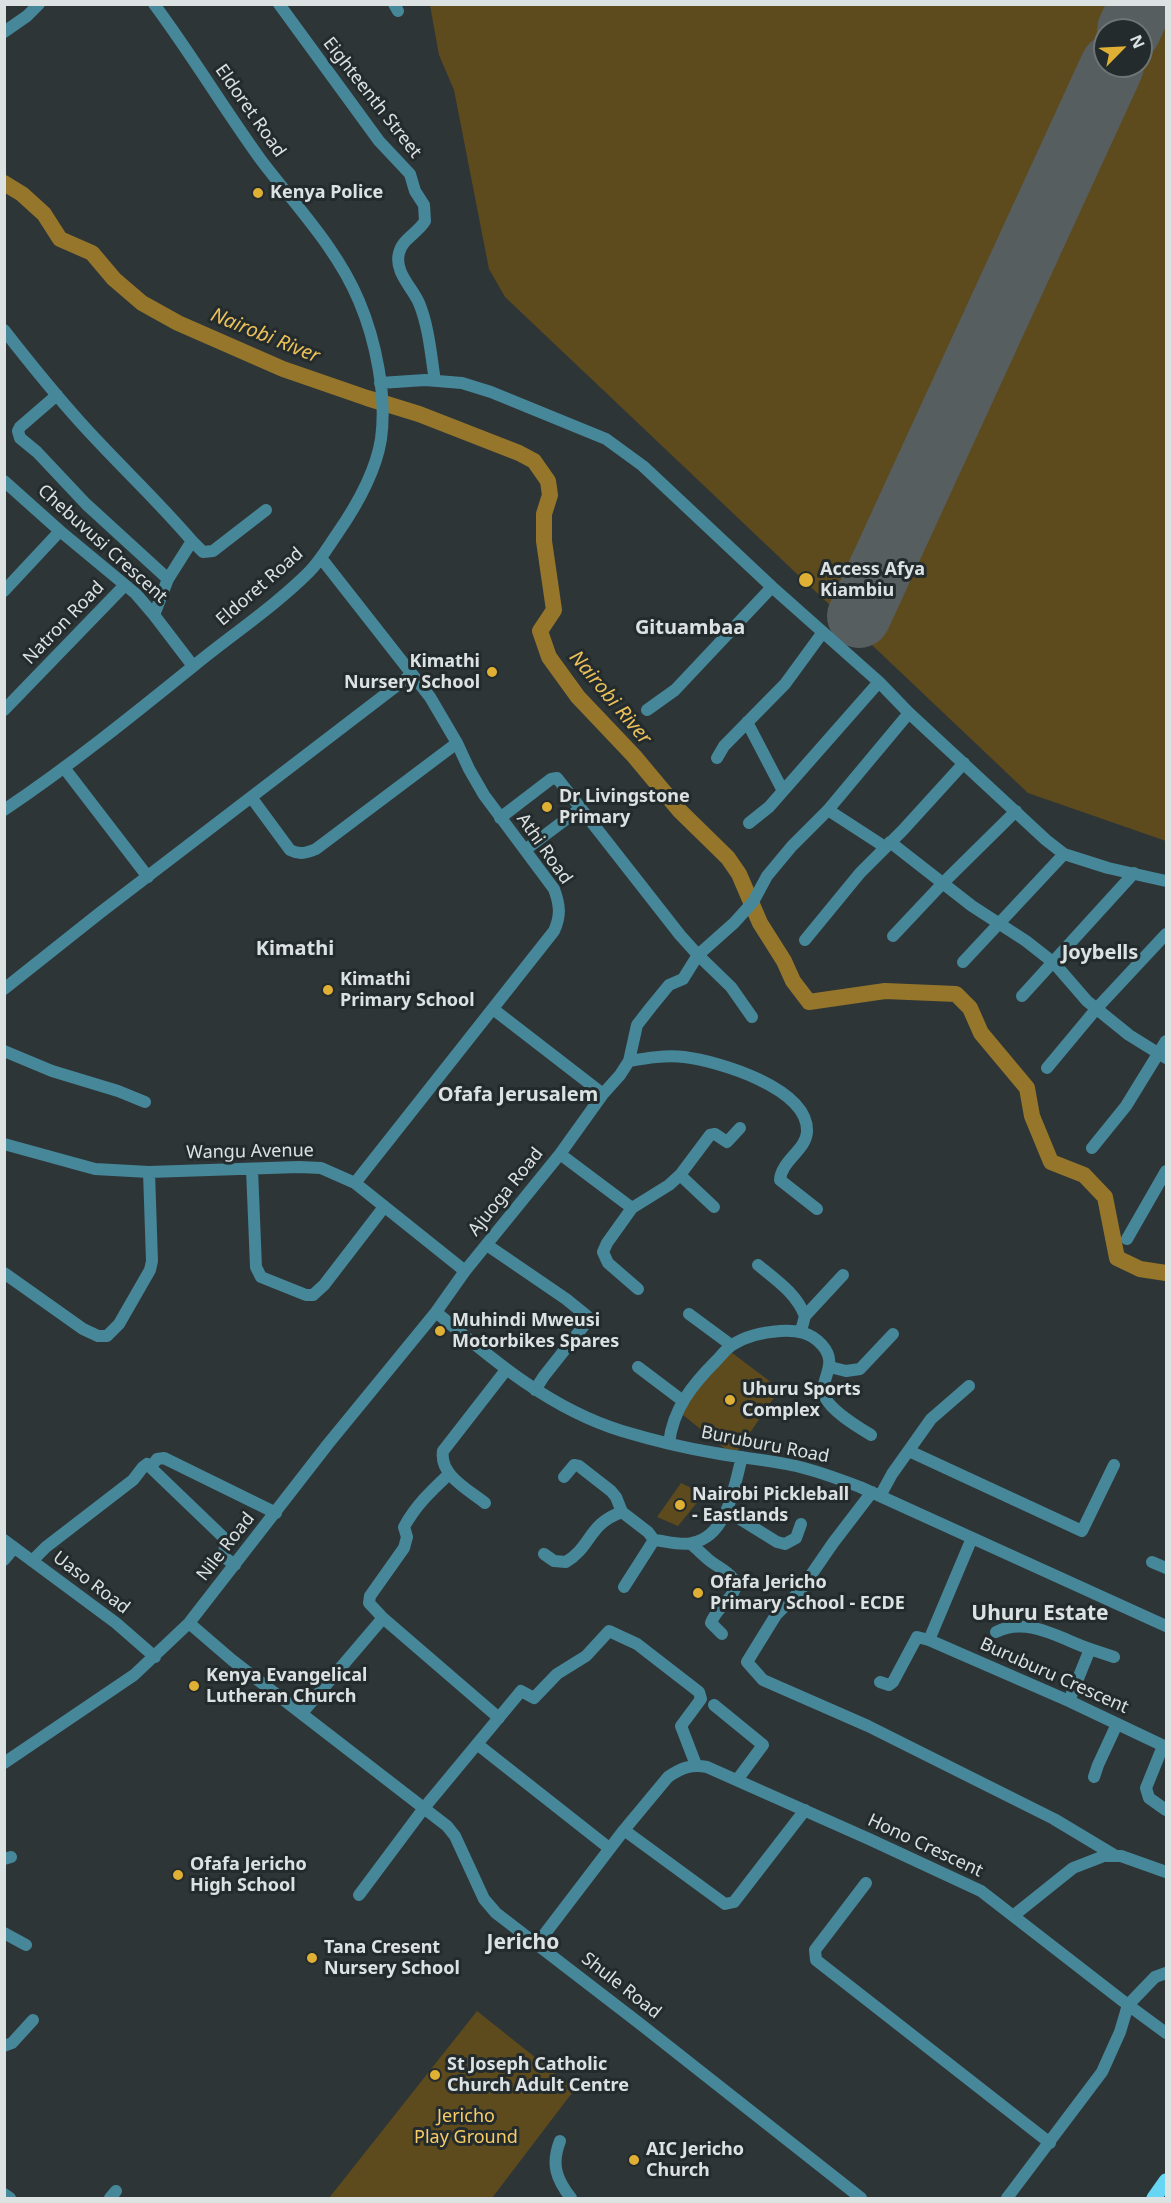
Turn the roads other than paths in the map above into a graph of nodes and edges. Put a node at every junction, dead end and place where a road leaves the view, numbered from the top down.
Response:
1 (39, 4) edge
2 (154, 4) edge
3 (279, 4) edge
4 (4, 32) edge
5 (4, 330) edge
6 (435, 381) junction
7 (380, 386) junction
8 (57, 395) junction
9 (4, 481) edge
10 (266, 510) dead end
11 (60, 531) junction
12 (192, 541) junction
13 (321, 558) junction
14 (168, 579) junction
15 (124, 586) junction
16 (772, 587) junction
17 (4, 591) edge
18 (154, 615) junction
19 (823, 632) junction
20 (194, 666) junction
21 (412, 674) junction
22 (879, 682) junction
23 (7, 703) edge
24 (647, 710) dead end
25 (909, 713) junction
26 (747, 722) junction
27 (458, 743) junction
28 (717, 758) dead end
29 (964, 763) junction
30 (65, 769) junction
31 (783, 791) junction
32 (251, 797) junction
33 (581, 808) junction
34 (4, 810) edge
35 (828, 810) junction
36 (1016, 811) junction
37 (500, 818) junction
38 (749, 823) dead end
39 (888, 845) junction
40 (525, 850) junction
41 (1064, 854) junction
42 (1134, 873) junction
43 (148, 877) junction
44 (1167, 881) edge
45 (942, 884) junction
46 (999, 924) junction
47 (1167, 934) edge
48 (893, 936) dead end
49 (805, 940) dead end
50 (698, 956) junction
51 (963, 962) dead end
52 (1054, 963) junction
53 (4, 989) edge
54 (1022, 996) dead end
55 (1096, 1008) junction
56 (493, 1009) junction
57 (752, 1017) dead end
58 (1167, 1041) edge
59 (4, 1051) edge
60 (1163, 1056) edge
61 (628, 1061) junction
62 (1047, 1068) dead end
63 (603, 1094) junction
64 (145, 1102) dead end
65 (740, 1128) dead end
66 (4, 1144) edge
67 (1092, 1148) dead end
68 (560, 1154) junction
69 (252, 1169) junction
70 (1167, 1171) edge
71 (149, 1172) junction
72 (680, 1175) junction
73 (355, 1183) junction
74 (384, 1207) junction
75 (714, 1207) dead end
76 (632, 1208) junction
77 (817, 1209) dead end
78 (1126, 1239) dead end
79 (487, 1245) junction
80 (758, 1265) dead end
81 (465, 1271) junction
82 (4, 1273) edge
83 (843, 1275) dead end
84 (638, 1289) dead end
85 (436, 1312) junction
86 (689, 1314) dead end
87 (805, 1316) junction
88 (801, 1331) junction
89 (893, 1334) dead end
90 (731, 1345) junction
91 (638, 1367) dead end
92 (830, 1367) junction
93 (506, 1370) junction
94 (969, 1386) dead end
95 (535, 1390) junction
96 (682, 1401) junction
97 (871, 1435) dead end
98 (669, 1443) junction
99 (909, 1451) junction
100 (742, 1457) junction
101 (1114, 1465) dead end
102 (151, 1467) junction
103 (449, 1474) junction
104 (564, 1477) dead end
105 (876, 1494) junction
106 (485, 1503) dead end
107 (727, 1511) junction
108 (622, 1512) junction
109 (276, 1513) junction
110 (801, 1524) dead end
111 (972, 1538) junction
112 (654, 1540) junction
113 (9, 1544) edge
114 (691, 1544) junction
115 (544, 1554) dead end
116 (4, 1560) edge
117 (32, 1561) junction
118 (1152, 1562) dead end
119 (235, 1565) junction
120 (1167, 1568) edge
121 (624, 1587) dead end
122 (382, 1618) junction
123 (189, 1623) junction
124 (1167, 1626) edge
125 (996, 1632) dead end
126 (722, 1634) dead end
127 (928, 1640) junction
128 (1090, 1649) junction
129 (155, 1657) junction
130 (1114, 1658) dead end
131 (880, 1682) dead end
132 (1070, 1701) junction
133 (714, 1705) dead end
134 (302, 1713) junction
135 (499, 1718) junction
136 (1117, 1724) junction
137 (477, 1744) junction
138 (1165, 1747) edge
139 (4, 1763) edge
140 (696, 1765) junction
141 (1094, 1778) dead end
142 (737, 1780) junction
143 (424, 1808) junction
144 (805, 1810) junction
145 (1167, 1810) edge
146 (624, 1830) junction
147 (609, 1848) junction
148 (1114, 1855) junction
149 (1167, 1872) edge
150 (866, 1883) dead end
151 (359, 1895) dead end
152 (1013, 1916) junction
153 (4, 1932) edge
154 (537, 1944) junction
155 (26, 1945) dead end
156 (1167, 1973) edge
157 (1128, 2005) junction
158 (33, 2020) dead end
159 (1167, 2033) edge
160 (4, 2046) edge
161 (561, 2141) dead end
162 (1050, 2143) junction
163 (1167, 2181) edge
164 (4, 2194) edge
165 (10, 2199) edge
166 (571, 2199) edge
167 (861, 2199) edge
168 (1007, 2199) edge
169 (1154, 2199) edge

1 - 4 street
2 - 7 street, Eldoret Road
3 - 6 street, Eighteenth Street
5 - 8 street
6 - 7 street
6 - 16 street
7 - 13 street, Eldoret Road
8 - 12 street
8 - 14 street
9 - 11 street, Chebuvusi Crescent
10 - 12 street
11 - 15 street, Chebuvusi Crescent
11 - 17 street
12 - 14 street
13 - 20 street, Eldoret Road
13 - 21 street, Athi Road
14 - 18 street
15 - 18 street, Chebuvusi Crescent
15 - 23 street, Natron Road
16 - 19 street
16 - 24 street
18 - 20 street, Chebuvusi Crescent
19 - 22 street
19 - 26 street
20 - 30 street, Eldoret Road
21 - 27 street, Athi Road
21 - 32 street
22 - 25 street
22 - 31 street
25 - 29 street
25 - 35 street, Ajuoga Road
26 - 28 street
26 - 31 street
27 - 32 street
27 - 37 street, Athi Road
29 - 36 street
29 - 39 street
30 - 34 street, Eldoret Road
30 - 43 street
31 - 38 street
32 - 43 street
33 - 37 street
33 - 40 street
33 - 50 street
35 - 39 street
35 - 50 street, Ajuoga Road
36 - 41 street
36 - 45 street
37 - 40 street, Athi Road
39 - 45 street
39 - 49 street
40 - 56 street, Athi Road
41 - 42 street
41 - 46 street
42 - 44 street
42 - 52 street
43 - 53 street
45 - 46 street
45 - 48 street
46 - 51 street
46 - 52 street
47 - 55 street
50 - 57 street
50 - 61 street, Ajuoga Road
52 - 54 street
52 - 55 street
55 - 60 street
55 - 62 street
56 - 63 street
56 - 73 street, Athi Road
58 - 60 street
59 - 64 street
60 - 67 street
61 - 63 street, Ajuoga Road
61 - 77 street
63 - 68 street, Ajuoga Road
65 - 72 street
66 - 71 street, Wangu Avenue
68 - 76 street
68 - 79 street, Ajuoga Road
69 - 71 street, Wangu Avenue
69 - 73 street, Wangu Avenue
69 - 74 street
70 - 78 street
71 - 82 street
72 - 75 street
72 - 76 street
73 - 74 street, Wangu Avenue
74 - 81 street, Wangu Avenue
76 - 84 street
79 - 81 street, Ajuoga Road
79 - 95 street
80 - 87 street
81 - 85 street, Ajuoga Road
83 - 87 street
85 - 93 street, Buruburu Road
85 - 109 street, Nile Road
86 - 90 street
87 - 88 street
88 - 90 street
88 - 92 street
89 - 92 street
90 - 96 street
91 - 96 street
92 - 97 street
93 - 95 street, Buruburu Road
93 - 103 street
94 - 99 street
95 - 98 street, Buruburu Road
96 - 98 street
98 - 100 street, Buruburu Road
99 - 101 street
99 - 105 street
100 - 105 street, Buruburu Road
100 - 107 street
102 - 109 street
102 - 117 street
102 - 119 street
103 - 106 street
103 - 122 street
104 - 108 street
105 - 111 street, Buruburu Road
105 - 148 street
107 - 110 street
107 - 114 street
108 - 112 street
108 - 115 street
109 - 119 street, Nile Road
111 - 124 street, Buruburu Road
111 - 127 street
112 - 114 street
112 - 121 street
113 - 116 street
113 - 117 street, Uaso Road
114 - 126 street
117 - 129 street, Uaso Road
118 - 120 street
119 - 123 street, Nile Road
122 - 134 street
122 - 135 street
123 - 129 street, Nile Road
123 - 134 street, Shule Road
125 - 128 street
127 - 131 street
127 - 132 street, Buruburu Crescent
128 - 130 street
128 - 132 street
129 - 139 street, Nile Road
132 - 136 street, Buruburu Crescent
133 - 142 street
134 - 143 street, Shule Road
135 - 137 street
135 - 140 street
136 - 138 street, Buruburu Crescent
136 - 141 street
137 - 143 street
137 - 147 street
138 - 145 street
140 - 142 street, Hono Crescent
140 - 146 street
142 - 144 street, Hono Crescent
143 - 151 street
143 - 154 street, Shule Road
144 - 146 street
144 - 152 street, Hono Crescent
146 - 147 street
147 - 154 street
148 - 149 street
148 - 152 street
150 - 162 street
152 - 157 street, Hono Crescent
153 - 155 street
154 - 167 street, Shule Road
156 - 157 street
157 - 159 street, Hono Crescent
157 - 162 street
158 - 160 street
161 - 166 street
162 - 168 street
163 - 169 main road
164 - 165 street

